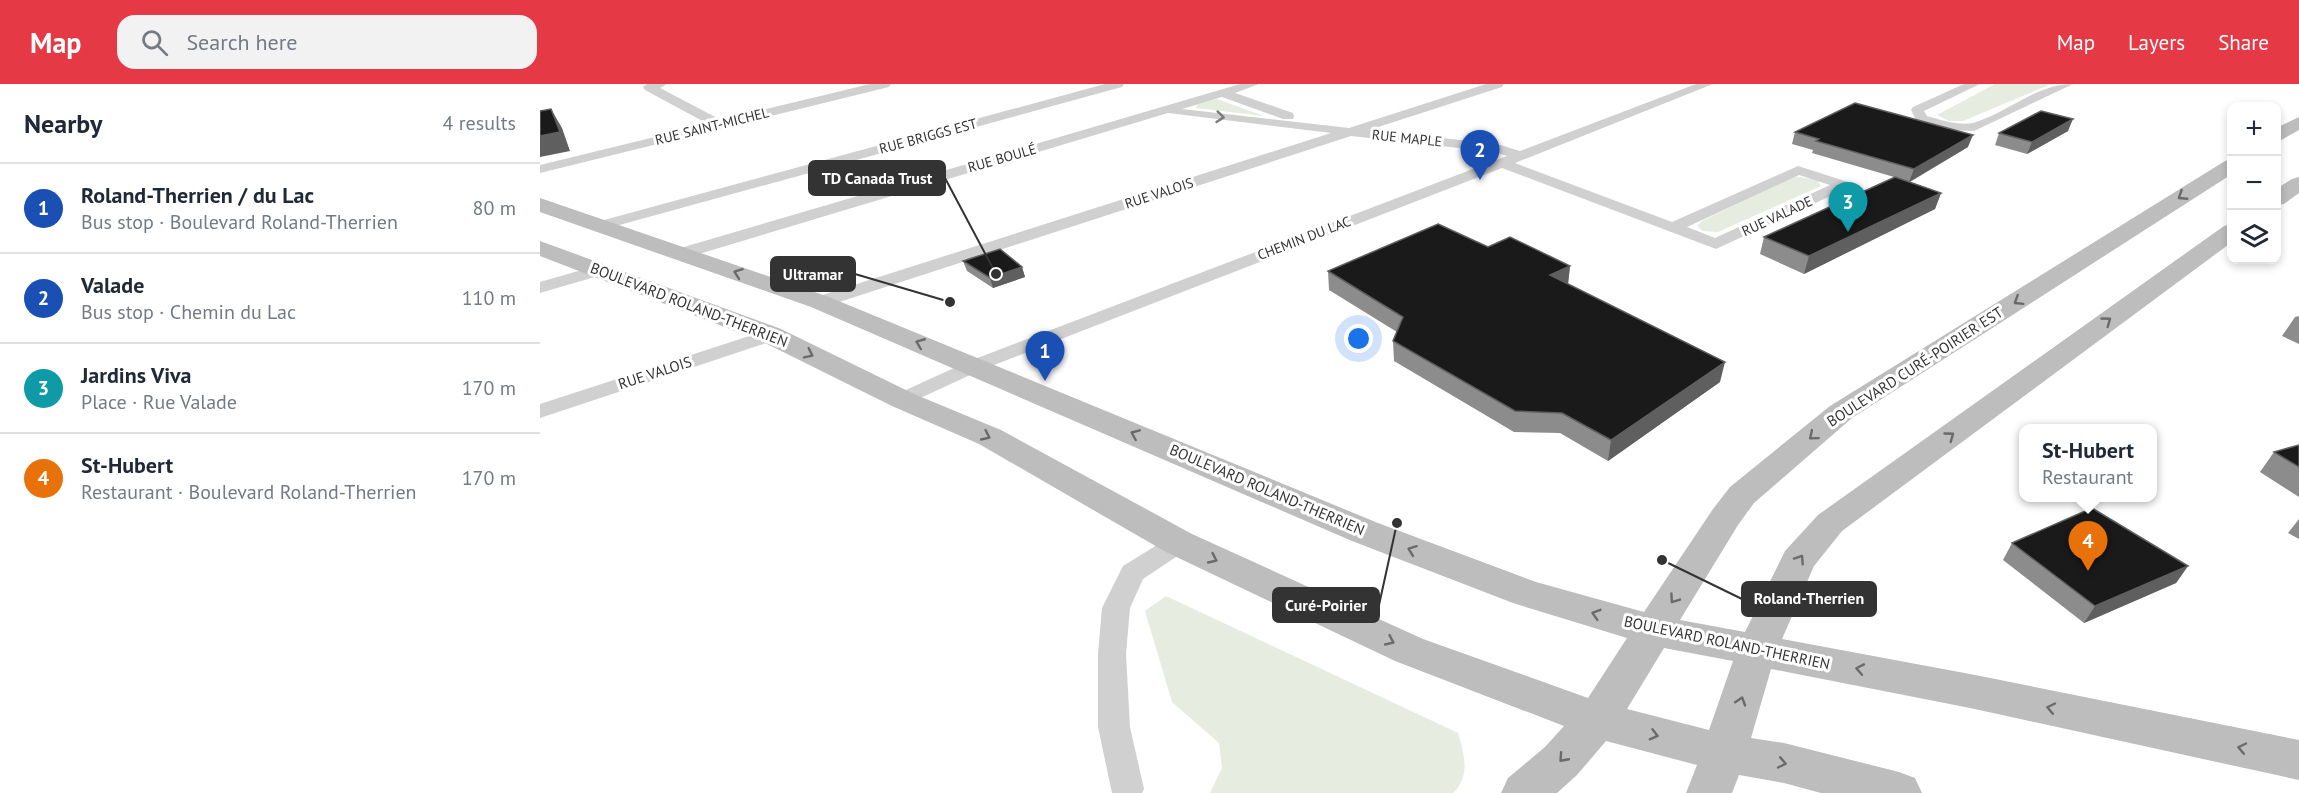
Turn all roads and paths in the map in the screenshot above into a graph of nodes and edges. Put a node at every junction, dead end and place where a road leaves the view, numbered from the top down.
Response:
1 (661, 84) edge
2 (885, 84) edge
3 (1118, 84) edge
4 (1253, 84) edge
5 (1498, 84) edge
6 (1707, 84) edge
7 (1974, 84) edge
8 (2067, 84) edge
9 (1206, 87) dead end
10 (1223, 93) junction
11 (1162, 111) junction
12 (2299, 122) edge
13 (718, 124) junction
14 (1329, 129) junction
15 (1347, 132) junction
16 (2281, 133) edge
17 (1519, 155) junction
18 (1500, 162) junction
19 (2227, 168) edge
20 (540, 169) edge
21 (2299, 183) edge
22 (2281, 196) edge
23 (540, 205) edge
24 (598, 226) junction
25 (1672, 228) junction
26 (2227, 235) edge
27 (540, 248) edge
28 (683, 253) junction
29 (599, 270) junction
30 (540, 288) edge
31 (820, 302) junction
32 (771, 335) junction
33 (974, 366) junction
34 (903, 400) junction
35 (540, 411) edge
36 (1179, 543) junction
37 (1652, 630) junction
38 (1757, 649) junction
39 (1597, 720) junction
40 (2299, 760) edge
41 (1717, 773) edge
42 (1127, 789) dead end
43 (1524, 793) edge
44 (1899, 793) edge

1 - 13 street
2 - 13 street, RUE SAINT-MICHEL
3 - 24 street, RUE BRIGGS EST
4 - 10 street, RUE BOULÉ
5 - 15 street, RUE VALOIS
6 - 17 street, CHEMIN DU LAC
7 - 8 street
9 - 10 street, RUE MAPLE
10 - 11 street, RUE BOULÉ
10 - 14 street, RUE MAPLE
11 -> 14 street, RUE MAPLE
11 - 28 street, RUE BOULÉ
12 - 16 main road
13 - 20 street, RUE SAINT-MICHEL
14 - 15 street, RUE MAPLE
15 - 17 street, RUE MAPLE
15 - 31 street, RUE VALOIS
17 - 18 street, CHEMIN DU LAC
18 - 25 street, RUE VALADE
18 - 33 street, CHEMIN DU LAC
19 -> 37 main road, BOULEVARD CURÉ-POIRIER EST
21 - 22 main road
23 - 24 main road, BOULEVARD ROLAND-THERRIEN
24 - 28 main road, BOULEVARD ROLAND-THERRIEN
25 - 25 street, RUE VALADE
38 -> 26 main road
27 - 29 main road, BOULEVARD ROLAND-THERRIEN
31 -> 28 main road, BOULEVARD ROLAND-THERRIEN
29 - 30 street
29 - 32 main road, BOULEVARD ROLAND-THERRIEN
33 -> 31 main road, BOULEVARD ROLAND-THERRIEN
32 -> 34 main road, BOULEVARD ROLAND-THERRIEN
32 - 35 street, RUE VALOIS
33 - 34 street, CHEMIN DU LAC
37 -> 33 main road, BOULEVARD ROLAND-THERRIEN
34 -> 36 main road, BOULEVARD ROLAND-THERRIEN
36 -> 39 main road, BOULEVARD ROLAND-THERRIEN
36 - 42 street
37 - 38 main road, BOULEVARD ROLAND-THERRIEN
37 - 39 main road, BOULEVARD CURÉ-POIRIER EST
40 -> 38 main road, BOULEVARD ROLAND-THERRIEN
41 -> 38 main road
39 -> 41 main road, BOULEVARD ROLAND-THERRIEN
39 -> 43 main road, BOULEVARD CURÉ-POIRIER EST
41 -> 44 main road, BOULEVARD ROLAND-THERRIEN

